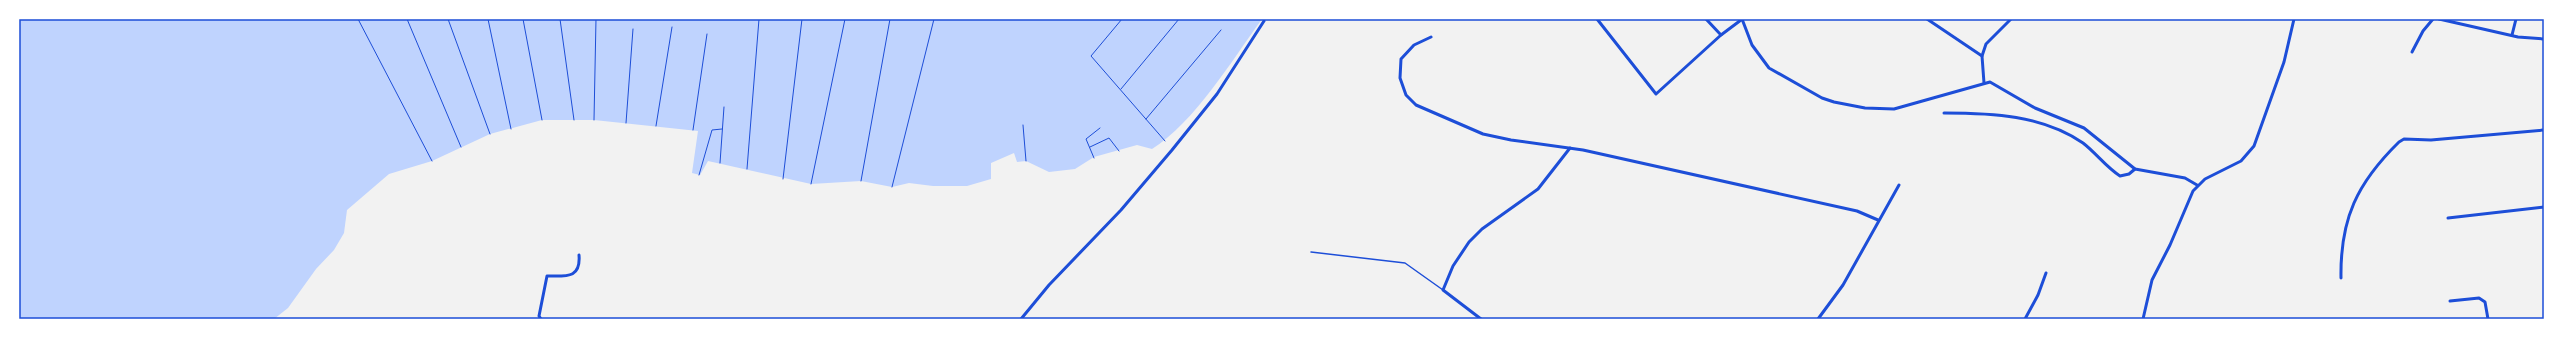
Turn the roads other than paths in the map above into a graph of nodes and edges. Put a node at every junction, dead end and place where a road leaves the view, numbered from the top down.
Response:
1 (1597, 19) edge
2 (1706, 19) edge
3 (1742, 19) edge
4 (1926, 19) edge
5 (2011, 19) edge
6 (2294, 19) edge
7 (2433, 19) edge
8 (2439, 19) edge
9 (2516, 19) edge
10 (1264, 21) dead end
11 (1721, 35) junction
12 (2512, 35) junction
13 (1431, 37) dead end
14 (2544, 39) edge
15 (2412, 52) dead end
16 (1982, 56) junction
17 (1984, 83) junction
18 (1944, 113) dead end
19 (2544, 130) edge
20 (1570, 148) junction
21 (2135, 169) junction
22 (1900, 185) dead end
23 (2197, 185) junction
24 (2544, 207) edge
25 (2448, 218) dead end
26 (1878, 220) junction
27 (1311, 252) dead end
28 (579, 255) dead end
29 (2046, 273) dead end
30 (2341, 278) dead end
31 (1443, 290) junction
32 (2450, 301) dead end
33 (541, 319) edge
34 (1021, 319) edge
35 (1481, 319) edge
36 (1818, 319) edge
37 (2025, 319) edge
38 (2144, 319) edge
39 (2488, 319) edge

1 - 11 street
2 - 11 street
3 - 11 street
3 - 17 street
4 - 16 street
5 - 16 street
6 - 23 street
7 - 15 street
8 - 12 street
9 - 12 street
10 - 34 street
12 - 14 street
13 - 20 street
16 - 17 street
17 - 21 street
18 - 21 street
19 - 30 street
20 - 26 street
20 - 31 street
21 - 23 street
22 - 26 street
23 - 38 street
24 - 25 street
26 - 36 street
27 - 31 lane
28 - 33 street
29 - 37 street
31 - 35 street
32 - 39 street

